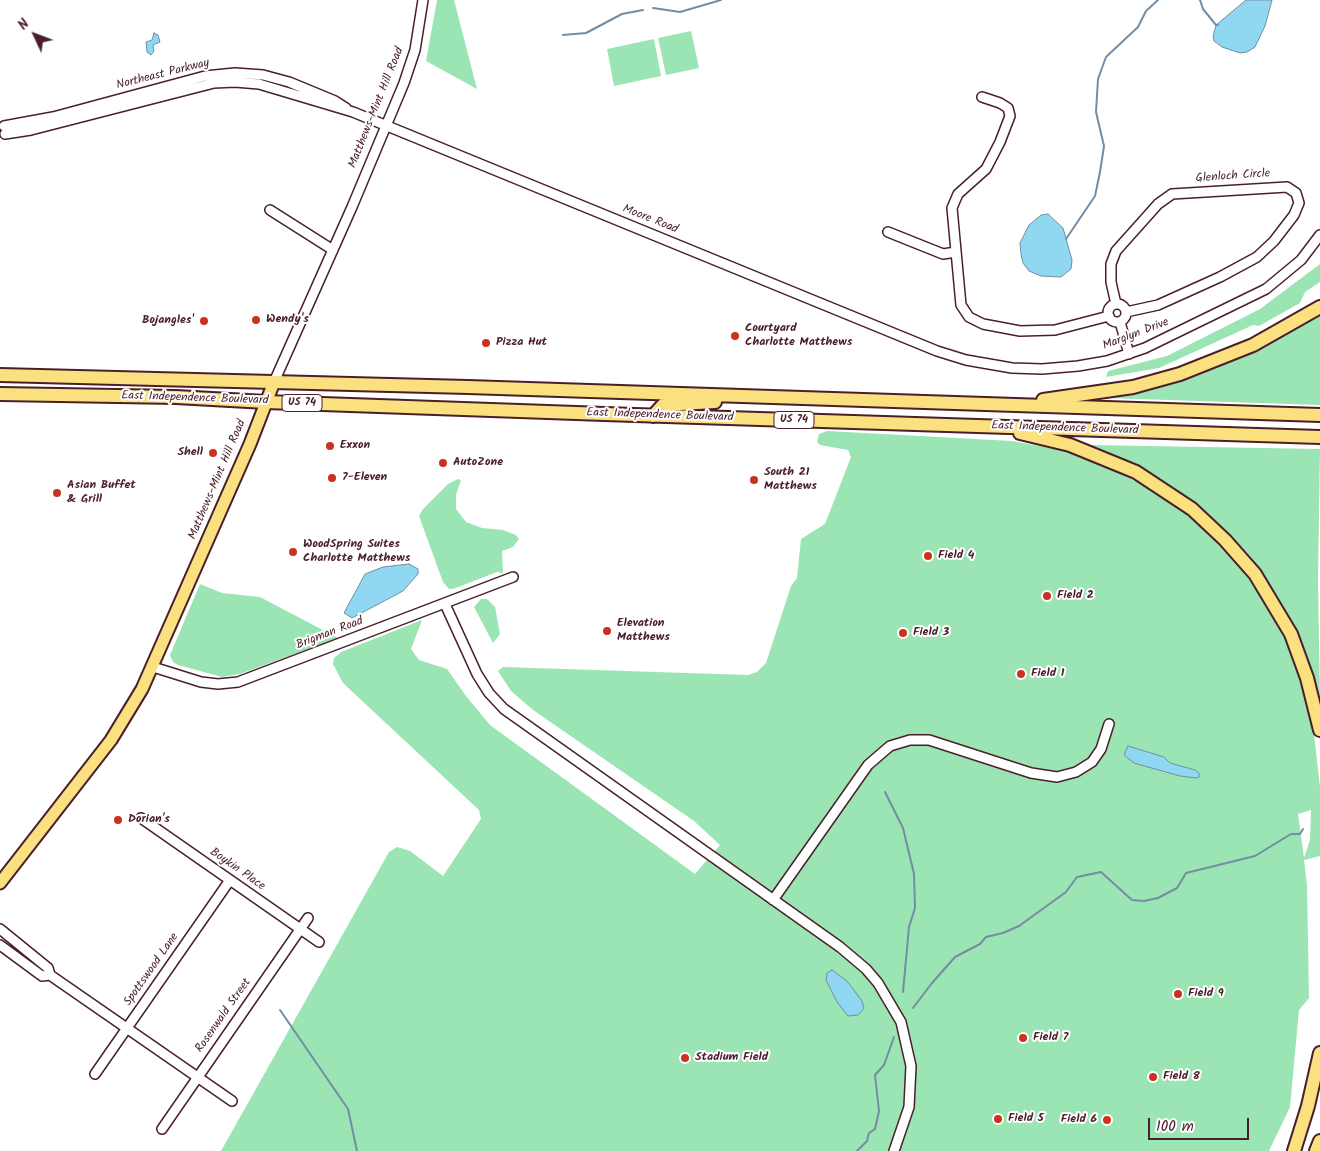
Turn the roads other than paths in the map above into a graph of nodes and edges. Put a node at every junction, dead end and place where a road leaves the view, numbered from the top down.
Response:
1 (423, 0) edge
2 (982, 98) dead end
3 (386, 126) junction
4 (4, 130) dead end
5 (270, 210) dead end
6 (888, 232) dead end
7 (1320, 235) edge
8 (332, 250) junction
9 (956, 252) junction
10 (1116, 304) junction
11 (1320, 307) edge
12 (1126, 312) junction
13 (1108, 316) junction
14 (1120, 322) junction
15 (904, 338) joint
16 (1129, 354) junction
17 (0, 375) edge
18 (274, 382) junction
19 (0, 394) edge
20 (755, 397) junction
21 (266, 402) junction
22 (1006, 405) junction
23 (1320, 415) edge
24 (653, 416) junction
25 (983, 426) junction
26 (1320, 437) edge
27 (513, 577) dead end
28 (445, 604) junction
29 (153, 667) junction
30 (1109, 724) dead end
31 (1320, 730) edge
32 (141, 818) dead end
33 (230, 880) junction
34 (0, 883) edge
35 (773, 900) junction
36 (308, 918) dead end
37 (300, 928) junction
38 (0, 929) edge
39 (319, 942) dead end
40 (0, 945) edge
41 (50, 975) junction
42 (127, 1028) junction
43 (1320, 1053) edge
44 (95, 1074) dead end
45 (198, 1077) junction
46 (1320, 1095) edge
47 (232, 1101) dead end
48 (162, 1129) dead end
49 (1320, 1141) edge
50 (894, 1151) edge
51 (1294, 1151) edge
52 (1302, 1151) edge
53 (1316, 1151) edge

1 - 3 street, Matthews-Mint Hill Road
2 - 9 street
3 - 4 street, Northeast Parkway
3 - 8 street, Matthews-Mint Hill Road
3 - 15 street, Moore Road
5 - 8 street
6 - 9 street
7 - 16 street, Marglyn Drive
8 - 18 street, Matthews-Mint Hill Road
9 - 13 street
10 - 12 street
10 - 12 street, Glenloch Circle
10 - 13 street
11 - 22 highway
12 - 14 street
13 - 14 street
14 - 16 street
15 - 16 street, Marglyn Drive
17 - 18 highway, East Independence Boulevard / US 74
18 - 20 highway, East Independence Boulevard / US 74
18 - 21 main road, Matthews-Mint Hill Road
19 - 21 highway, East Independence Boulevard / US 74
20 - 22 highway, East Independence Boulevard / US 74
20 - 24 highway
21 - 24 highway, East Independence Boulevard / US 74
21 - 29 main road, Matthews-Mint Hill Road
22 - 23 highway, East Independence Boulevard / US 74
24 - 25 highway, East Independence Boulevard / US 74
25 - 26 highway, East Independence Boulevard / US 74
25 - 31 highway
27 - 28 street, Brigman Road
28 - 29 street, Brigman Road
28 - 35 street
29 - 34 main road, Matthews-Mint Hill Road
30 - 35 street
32 - 33 street, Boykin Place
33 - 37 street, Boykin Place
33 - 42 street, Spottswood Lane
35 - 50 street
36 - 37 street, Rosenwald Street
37 - 39 street, Boykin Place
37 - 45 street, Rosenwald Street
38 - 41 street
40 - 41 street
41 - 42 street
42 - 44 street, Spottswood Lane
42 - 45 street
43 - 51 highway
45 - 47 street
45 - 48 street, Rosenwald Street
46 - 52 highway
49 - 53 highway

